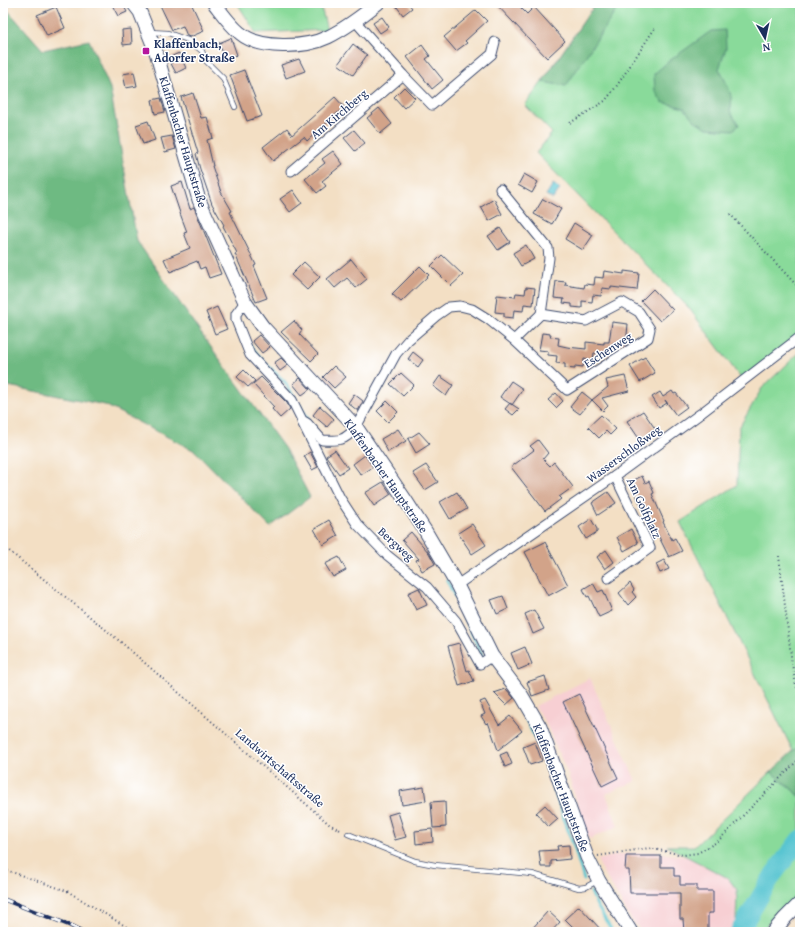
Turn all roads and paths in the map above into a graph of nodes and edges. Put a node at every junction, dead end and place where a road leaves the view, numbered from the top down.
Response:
1 (133, 3) edge
2 (214, 3) edge
3 (378, 3) edge
4 (355, 21) junction
5 (655, 28) dead end
6 (148, 32) junction
7 (494, 42) dead end
8 (403, 76) junction
9 (235, 107) dead end
10 (570, 123) dead end
11 (290, 171) dead end
12 (500, 189) dead end
13 (730, 214) dead end
14 (800, 289) edge
15 (245, 302) junction
16 (541, 314) junction
17 (800, 337) edge
18 (514, 340) junction
19 (302, 420) junction
20 (353, 432) junction
21 (615, 476) junction
22 (3, 546) edge
23 (779, 556) dead end
24 (608, 578) dead end
25 (457, 585) junction
26 (492, 656) junction
27 (800, 696) edge
28 (800, 758) edge
29 (348, 834) joint
30 (587, 857) junction
31 (3, 869) edge
32 (599, 881) junction
33 (800, 904) edge
34 (135, 932) edge
35 (631, 932) edge
36 (773, 932) edge

1 - 6 street, Klaffenbacher Hauptstraße
2 - 4 street
3 - 4 street
4 - 8 street
5 - 10 path
6 - 9 lane
6 - 15 street, Klaffenbacher Hauptstraße
7 - 8 street
8 - 11 street, Am Kirchberg
12 - 16 street
13 - 14 path
15 - 19 street, Bergweg
15 - 20 street, Klaffenbacher Hauptstraße
16 - 18 street
16 - 18 street, Eschenweg
17 - 21 street, Wasserschloßweg
18 - 20 street, Eschenweg
19 - 20 street, Bergweg
19 - 26 street, Bergweg
20 - 25 street, Klaffenbacher Hauptstraße
21 - 24 street, Am Golfplatz
21 - 25 street, Wasserschloßweg
22 - 29 path, Landwirtschaftsstraße
23 - 27 path
25 - 26 street, Klaffenbacher Hauptstraße
26 - 30 street, Klaffenbacher Hauptstraße
28 - 30 path
29 - 32 lane
30 - 32 street, Klaffenbacher Hauptstraße
31 - 34 path
32 - 35 street, Klaffenbacher Hauptstraße
33 - 36 street

